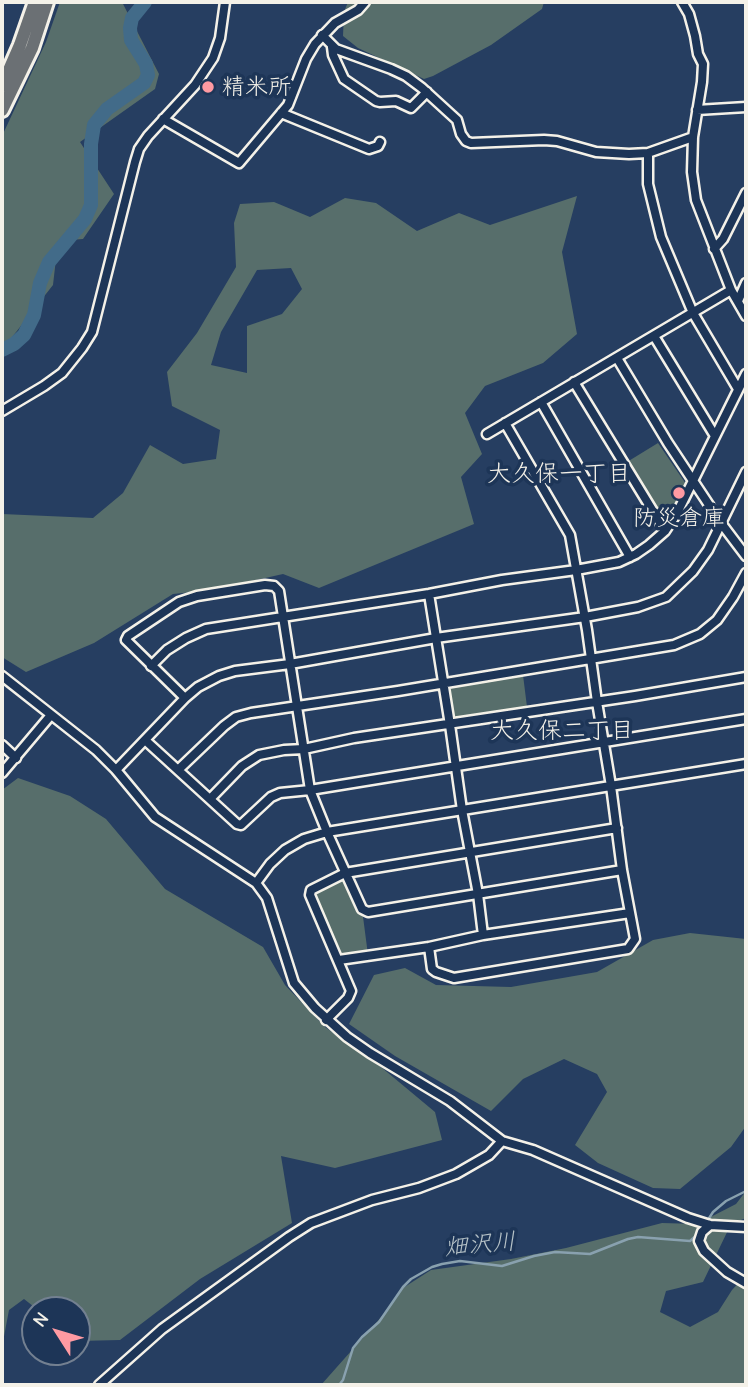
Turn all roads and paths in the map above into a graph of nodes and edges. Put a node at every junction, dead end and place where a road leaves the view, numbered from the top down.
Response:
1 (35, 2) edge
2 (47, 2) edge
3 (225, 2) edge
4 (365, 2) edge
5 (682, 2) edge
6 (322, 35) junction
7 (332, 47) junction
8 (2, 86) edge
9 (428, 92) junction
10 (746, 107) edge
11 (2, 110) edge
12 (696, 110) junction
13 (281, 113) junction
14 (163, 119) junction
15 (693, 137) junction
16 (380, 142) dead end
17 (648, 153) junction
18 (746, 193) edge
19 (714, 249) junction
20 (746, 283) edge
21 (731, 290) junction
22 (738, 301) junction
23 (693, 313) junction
24 (746, 316) edge
25 (654, 336) junction
26 (617, 358) junction
27 (746, 374) edge
28 (574, 382) junction
29 (738, 389) junction
30 (541, 402) junction
31 (2, 411) edge
32 (505, 423) junction
33 (487, 434) dead end
34 (715, 436) junction
35 (746, 472) edge
36 (693, 481) junction
37 (721, 523) junction
38 (665, 530) junction
39 (746, 556) edge
40 (630, 557) junction
41 (576, 570) junction
42 (746, 573) edge
43 (429, 594) junction
44 (282, 617) junction
45 (585, 617) junction
46 (436, 638) junction
47 (591, 660) junction
48 (290, 664) junction
49 (151, 666) junction
50 (2, 676) edge
51 (746, 677) edge
52 (443, 683) junction
53 (186, 698) junction
54 (597, 702) junction
55 (298, 707) junction
56 (51, 715) junction
57 (746, 719) edge
58 (450, 725) junction
59 (145, 740) junction
60 (604, 743) junction
61 (2, 746) edge
62 (304, 749) junction
63 (16, 758) junction
64 (746, 764) edge
65 (456, 766) junction
66 (116, 770) junction
67 (178, 770) junction
68 (2, 773) edge
69 (611, 786) junction
70 (310, 790) junction
71 (210, 799) junction
72 (462, 810) junction
73 (617, 828) junction
74 (327, 832) junction
75 (470, 851) junction
76 (622, 870) junction
77 (345, 873) junction
78 (256, 883) junction
79 (478, 894) junction
80 (630, 913) junction
81 (483, 935) junction
82 (429, 947) junction
83 (339, 960) junction
84 (326, 1020) junction
85 (502, 1141) junction
86 (710, 1225) junction
87 (746, 1227) edge
88 (746, 1283) edge
89 (99, 1385) edge

1 - 8 highway
2 - 11 highway
3 - 14 street
4 - 6 street
5 - 12 street
6 - 7 street
6 - 13 street
7 - 9 street
7 - 9 street
9 - 17 street
10 - 12 street
12 - 15 street
13 - 14 street
13 - 16 street
14 - 31 street
15 - 17 street
15 - 19 street
17 - 23 street
18 - 19 street
19 - 21 street
20 - 22 street
21 - 22 street
21 - 23 street
22 - 24 street
23 - 25 street
23 - 29 street
25 - 26 street
25 - 34 street
26 - 28 street
26 - 36 street
27 - 29 street
28 - 30 street
28 - 38 street
29 - 34 street
30 - 32 street
30 - 40 street
32 - 33 street
32 - 41 street
34 - 36 street
35 - 37 street
36 - 37 street
36 - 38 street
37 - 39 street
37 - 45 street
38 - 40 street
40 - 41 street
41 - 43 street
41 - 45 street
42 - 47 street
43 - 44 street
43 - 46 street
44 - 48 street
44 - 49 street
44 - 49 street
45 - 46 street
45 - 47 street
46 - 48 street
46 - 52 street
47 - 52 street
47 - 54 street
48 - 53 street
48 - 55 street
49 - 53 street
50 - 56 street
51 - 54 street
52 - 55 street
52 - 58 street
53 - 59 street
54 - 58 street
54 - 60 street
55 - 62 street
55 - 67 street
56 - 63 street
56 - 66 street
57 - 60 street
58 - 62 street
58 - 65 street
59 - 66 street
59 - 67 street
60 - 65 street
60 - 69 street
61 - 63 street
62 - 70 street
62 - 71 street
63 - 68 street
64 - 69 street
65 - 70 street
65 - 72 street
66 - 78 street
67 - 71 street
69 - 72 street
69 - 73 street
70 - 71 street
70 - 74 street
72 - 74 street
72 - 75 street
73 - 75 street
73 - 76 street
74 - 77 street
74 - 78 street
75 - 77 street
75 - 79 street
76 - 79 street
76 - 80 street
77 - 79 street
77 - 83 street
78 - 84 street
79 - 81 street
80 - 81 street
80 - 82 street
81 - 82 street
82 - 83 street
83 - 84 street
84 - 85 street
85 - 86 street
85 - 89 street
86 - 87 street
86 - 88 street

